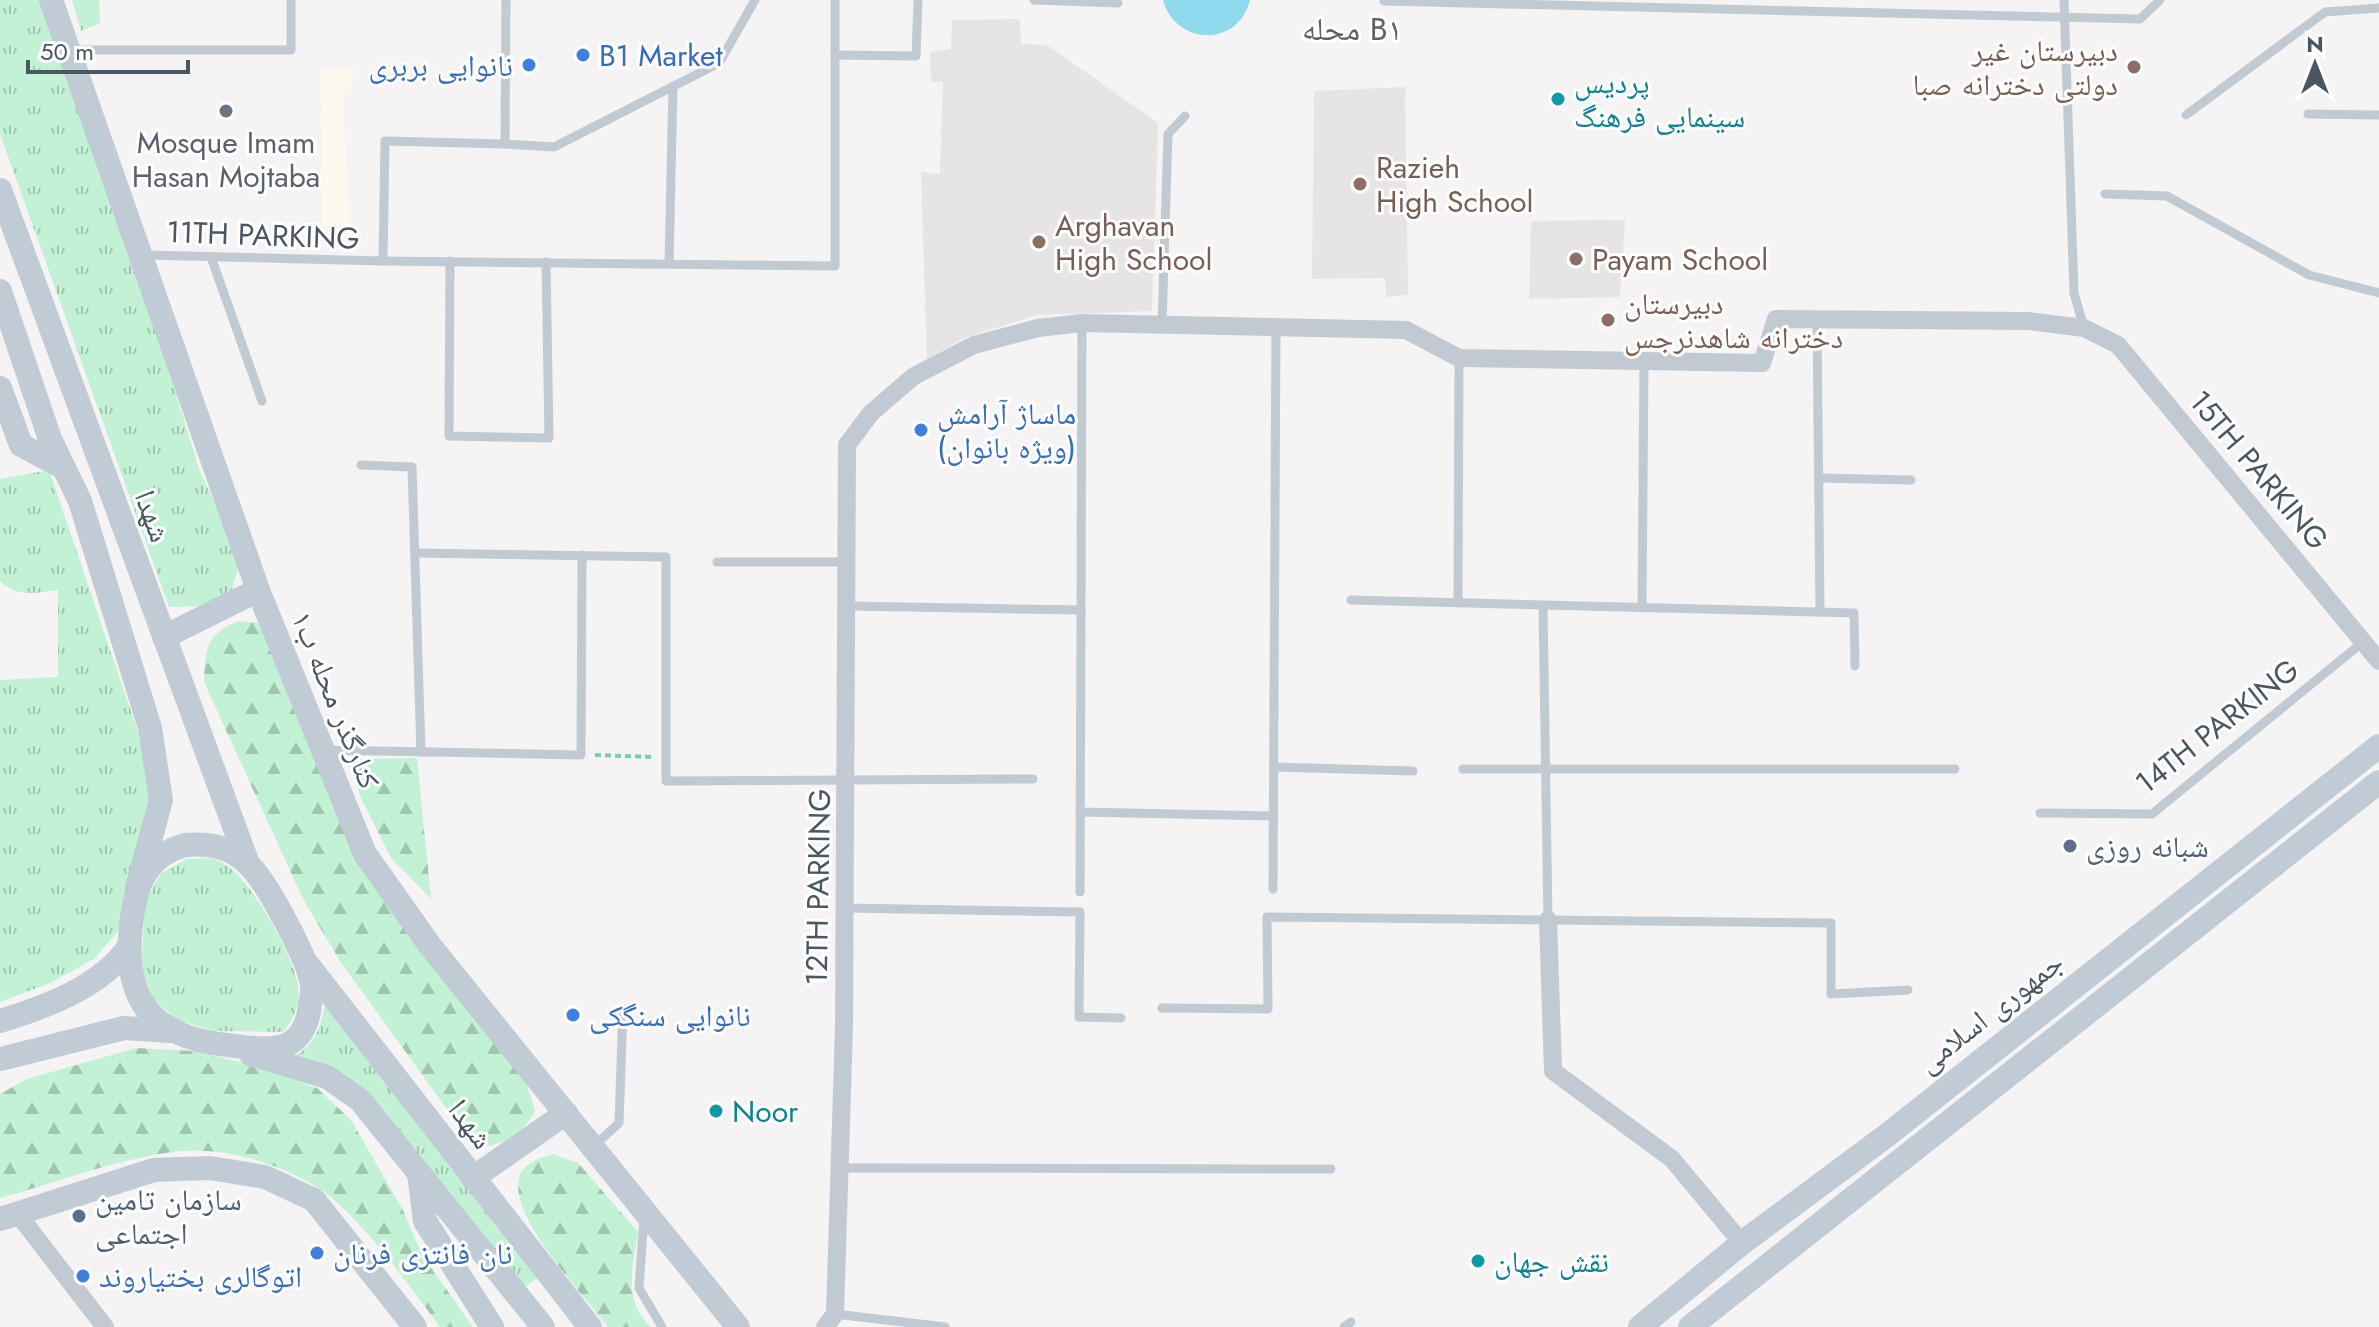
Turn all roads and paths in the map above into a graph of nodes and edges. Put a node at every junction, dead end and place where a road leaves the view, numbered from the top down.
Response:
1 (51, 0) edge
2 (291, 0) edge
3 (506, 0) edge
4 (755, 0) edge
5 (835, 0) edge
6 (918, 0) edge
7 (1034, 0) edge
8 (2064, 0) edge
9 (2160, 0) edge
10 (1384, 1) edge
11 (1118, 3) dead end
12 (2379, 8) edge
13 (2065, 17) junction
14 (69, 50) junction
15 (835, 55) junction
16 (673, 86) junction
17 (2308, 114) dead end
18 (2186, 115) dead end
19 (2379, 115) edge
20 (1185, 116) dead end
21 (505, 144) junction
22 (0, 190) edge
23 (2105, 194) dead end
24 (140, 255) junction
25 (211, 257) junction
26 (383, 261) junction
27 (450, 261) junction
28 (546, 262) junction
29 (669, 264) junction
30 (0, 291) edge
31 (2379, 293) edge
32 (1817, 319) junction
33 (1082, 323) junction
34 (1162, 324) junction
35 (1276, 327) junction
36 (2084, 328) junction
37 (1459, 358) junction
38 (1644, 362) junction
39 (0, 388) edge
40 (262, 401) dead end
41 (7, 424) edge
42 (361, 465) dead end
43 (64, 468) junction
44 (1819, 478) junction
45 (1911, 480) dead end
46 (415, 553) junction
47 (582, 555) junction
48 (717, 562) dead end
49 (848, 562) junction
50 (258, 590) junction
51 (1351, 600) dead end
52 (1458, 603) junction
53 (849, 606) junction
54 (1543, 606) junction
55 (1642, 608) junction
56 (1081, 610) junction
57 (1820, 612) junction
58 (164, 637) junction
59 (2363, 642) junction
60 (2379, 661) edge
61 (1855, 666) dead end
62 (2379, 746) edge
63 (321, 750) junction
64 (421, 752) junction
65 (581, 755) junction
66 (666, 757) junction
67 (1274, 767) junction
68 (1463, 769) dead end
69 (1955, 769) dead end
70 (1413, 771) dead end
71 (1545, 771) junction
72 (1033, 779) dead end
73 (847, 781) junction
74 (2379, 782) edge
75 (1080, 812) junction
76 (2040, 813) dead end
77 (1274, 816) junction
78 (2236, 859) junction
79 (248, 864) junction
80 (2253, 882) junction
81 (137, 888) junction
82 (1273, 889) dead end
83 (1080, 892) dead end
84 (846, 908) junction
85 (1548, 920) junction
86 (128, 948) junction
87 (303, 958) junction
88 (1908, 990) dead end
89 (623, 1008) dead end
90 (1162, 1008) dead end
91 (1121, 1018) dead end
92 (0, 1021) edge
93 (174, 1032) junction
94 (222, 1045) junction
95 (11, 1055) edge
96 (0, 1069) edge
97 (566, 1113) junction
98 (594, 1146) junction
99 (842, 1168) junction
100 (1331, 1169) dead end
101 (418, 1171) junction
102 (473, 1178) junction
103 (645, 1209) junction
104 (8, 1216) edge
105 (1742, 1243) junction
106 (830, 1321) edge
107 (105, 1327) edge
108 (415, 1327) edge
109 (492, 1327) edge
110 (543, 1327) edge
111 (590, 1327) edge
112 (662, 1327) edge
113 (738, 1327) edge
114 (945, 1327) edge
115 (1640, 1327) edge
116 (1690, 1327) edge

1 - 14 main road, کنارگذر محله ب۱
2 - 14 lane
3 - 21 lane
4 - 16 lane
5 - 15 lane
6 - 15 lane
7 - 11 lane
8 - 13 lane
9 - 13 lane
10 - 13 lane
12 - 18 lane
13 - 36 lane
14 - 24 main road, کنارگذر محله ب۱
15 - 29 lane
16 - 21 lane
16 - 29 lane
17 - 19 lane
20 - 34 lane
21 - 26 lane, 11TH PARKING
22 - 58 main road, شهدا
23 - 31 lane
24 - 25 lane, 11TH PARKING
24 - 50 main road, کنارگذر محله ب۱
25 - 26 lane, 11TH PARKING
25 - 40 lane
26 - 27 lane
27 - 28 lane
27 - 28 lane
28 - 29 lane
30 - 43 main road
32 - 36 street
32 - 38 street
32 - 44 lane
33 - 34 street
33 - 49 street, 12TH PARKING
33 - 56 lane
34 - 35 street
35 - 37 street
35 - 67 lane
36 - 59 street, 15TH PARKING
37 - 38 street
37 - 52 lane
38 - 55 lane
39 - 41 main road
41 - 43 main road
42 - 46 lane
43 - 81 main road
44 - 45 lane
44 - 57 lane
46 - 47 lane
46 - 64 lane
47 - 65 lane
47 - 66 lane
48 - 49 lane
49 - 53 street, 12TH PARKING
50 - 58 main road
50 - 63 main road, کنارگذر محله ب۱
51 - 52 lane
52 - 54 lane
53 - 56 lane
53 - 73 street, 12TH PARKING
54 - 55 lane
54 - 71 lane
55 - 57 lane
56 - 75 lane
57 - 61 lane
58 - 79 main road, شهدا
59 - 60 street, 15TH PARKING
59 - 76 lane, 14TH PARKING
62 - 78 main road, جمهوری اسلامی
63 - 64 lane
63 - 97 main road, کنارگذر محله ب۱
64 - 65 lane
65 - 66 path
66 - 73 lane
67 - 70 lane
67 - 77 lane
68 - 71 lane
69 - 71 lane
71 - 85 lane
72 - 73 lane
73 - 84 street, 12TH PARKING
74 - 80 main road, جمهوری اسلامی
75 - 77 lane
75 - 83 lane
77 - 82 lane
78 - 80 main road
78 - 105 main road, جمهوری اسلامی
79 - 81 main road
79 - 87 main road
80 - 116 main road, جمهوری اسلامی
81 - 86 main road
84 - 91 lane
84 - 99 street, 12TH PARKING
85 - 88 lane
85 - 90 lane
85 - 105 street
86 - 92 main road
86 - 93 main road
87 - 94 main road
87 - 102 main road, شهدا
89 - 98 lane
93 - 94 main road
93 - 95 main road
94 - 101 main road
95 - 96 main road
97 - 98 main road, کنارگذر محله ب۱
97 - 102 main road
98 - 103 main road, کنارگذر محله ب۱
99 - 100 lane
99 - 106 street, 12TH PARKING
101 - 109 main road
101 - 110 main road
102 - 111 main road, شهدا
103 - 112 lane
103 - 113 main road, کنارگذر محله ب۱
104 - 107 street
104 - 108 main road
105 - 115 main road, جمهوری اسلامی
106 - 114 lane

